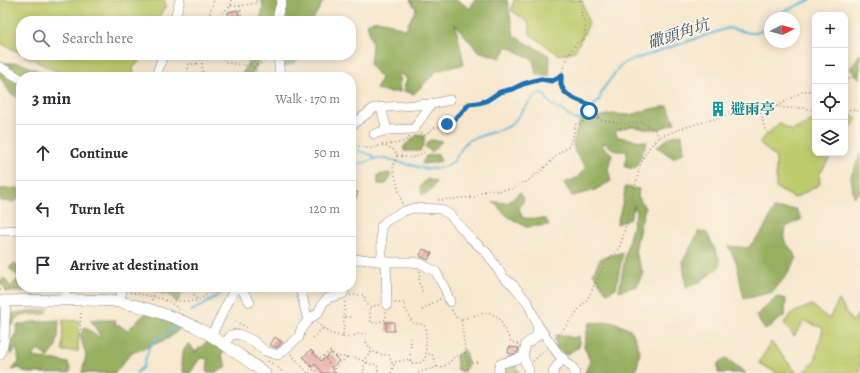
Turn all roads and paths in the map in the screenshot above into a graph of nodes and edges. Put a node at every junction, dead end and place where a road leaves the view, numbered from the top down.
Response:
1 (180, 0) edge
2 (214, 0) edge
3 (231, 0) edge
4 (256, 0) edge
5 (282, 0) edge
6 (580, 0) edge
7 (231, 6) junction
8 (240, 6) junction
9 (175, 16) edge
10 (208, 16) edge
11 (223, 16) edge
12 (242, 16) edge
13 (278, 16) edge
14 (161, 60) edge
15 (199, 60) edge
16 (201, 60) edge
17 (224, 60) edge
18 (249, 60) edge
19 (269, 60) edge
20 (278, 60) edge
21 (0, 67) edge
22 (252, 67) junction
23 (158, 72) edge
24 (188, 72) edge
25 (202, 72) edge
26 (258, 72) edge
27 (279, 72) edge
28 (860, 74) edge
29 (562, 75) junction
30 (16, 76) edge
31 (848, 79) edge
32 (812, 91) edge
33 (450, 100) dead end
34 (431, 104) junction
35 (777, 106) junction
36 (381, 107) junction
37 (760, 109) junction
38 (848, 109) edge
39 (812, 110) edge
40 (860, 111) edge
41 (599, 118) junction
42 (356, 122) edge
43 (387, 130) junction
44 (420, 133) dead end
45 (374, 134) dead end
46 (770, 135) dead end
47 (411, 137) dead end
48 (659, 137) junction
49 (356, 145) edge
50 (382, 145) junction
51 (424, 152) dead end
52 (397, 156) junction
53 (437, 200) dead end
54 (404, 211) junction
55 (16, 230) edge
56 (0, 231) edge
57 (356, 260) edge
58 (383, 261) junction
59 (420, 263) junction
60 (16, 289) edge
61 (0, 290) edge
62 (65, 292) edge
63 (122, 292) edge
64 (154, 292) edge
65 (193, 292) edge
66 (210, 292) edge
67 (233, 292) edge
68 (243, 292) edge
69 (301, 292) edge
70 (345, 292) edge
71 (351, 292) edge
72 (422, 295) dead end
73 (345, 299) dead end
74 (66, 300) junction
75 (152, 300) dead end
76 (3, 301) edge
77 (175, 301) dead end
78 (197, 301) junction
79 (449, 301) junction
80 (119, 302) junction
81 (250, 302) dead end
82 (387, 304) joint
83 (369, 307) dead end
84 (81, 308) dead end
85 (422, 310) dead end
86 (344, 317) junction
87 (352, 317) dead end
88 (309, 319) junction
89 (461, 319) junction
90 (537, 324) junction
91 (323, 328) junction
92 (369, 332) dead end
93 (80, 334) dead end
94 (411, 335) dead end
95 (211, 336) junction
96 (343, 337) junction
97 (313, 338) dead end
98 (366, 342) dead end
99 (551, 344) junction
100 (224, 345) junction
101 (526, 346) junction
102 (286, 348) junction
103 (372, 351) junction
104 (466, 353) junction
105 (426, 354) junction
106 (0, 355) edge
107 (323, 356) junction
108 (347, 357) junction
109 (522, 357) junction
110 (320, 358) dead end
111 (563, 358) junction
112 (410, 359) junction
113 (363, 361) junction
114 (367, 362) junction
115 (395, 362) junction
116 (480, 362) dead end
117 (531, 362) dead end
118 (468, 363) junction
119 (437, 367) junction
120 (334, 369) junction
121 (265, 373) edge
122 (309, 373) edge
123 (318, 373) edge
124 (336, 373) edge
125 (363, 373) edge
126 (378, 373) edge
127 (391, 373) edge
128 (418, 373) edge
129 (470, 373) edge
130 (498, 373) edge
131 (527, 373) edge
132 (553, 373) edge
133 (575, 373) edge

1 - 9 street
2 - 10 path
3 - 7 path
4 - 8 path
5 - 13 street
6 - 29 path
7 - 8 path
7 - 11 path
8 - 12 path
14 - 23 street
15 - 24 path
16 - 25 path
17 - 22 path
18 - 22 path
19 - 22 path
20 - 27 street
21 - 30 street
22 - 26 path
28 - 31 path
29 - 41 path
29 - 44 path
32 - 35 path
33 - 34 street
34 - 36 street
34 - 43 street
35 - 37 path
35 - 39 path
36 - 42 street
36 - 43 street
37 - 46 path
37 - 48 path
38 - 40 path
41 - 48 path
41 - 53 path
43 - 45 street
47 - 50 path
48 - 99 path
49 - 50 path
50 - 52 path
51 - 52 path
52 - 54 path
54 - 58 street
54 - 90 street
55 - 56 street
57 - 58 street
58 - 59 street
58 - 82 street
59 - 72 path
59 - 79 street
60 - 61 path
62 - 74 street
63 - 80 street
64 - 75 path
65 - 78 path
66 - 78 path
67 - 95 street
68 - 81 street
69 - 88 street
70 - 88 street
71 - 83 path
73 - 86 path
74 - 76 main road
74 - 80 main road
76 - 106 street
77 - 78 path
79 - 85 path
79 - 89 path
80 - 95 main road
82 - 105 path
84 - 93 path
86 - 87 path
86 - 96 path
88 - 91 path
88 - 102 street
89 - 101 path
89 - 104 path
90 - 99 street
90 - 101 street
91 - 96 path
91 - 97 path
92 - 96 path
94 - 112 path
95 - 100 main road
98 - 103 path
99 - 111 street
99 - 117 path
100 - 102 street
100 - 121 main road
101 - 109 street
102 - 122 path
103 - 113 path
103 - 115 path
104 - 118 path
104 - 119 path
105 - 112 path
105 - 119 path
107 - 108 path
107 - 110 path
107 - 120 path
108 - 113 path
108 - 120 path
109 - 130 street
109 - 131 street
111 - 132 street
111 - 133 street
112 - 115 path
113 - 114 path
114 - 125 path
114 - 126 path
115 - 127 path
116 - 118 path
118 - 129 path
119 - 128 path
120 - 124 path
122 - 123 path

